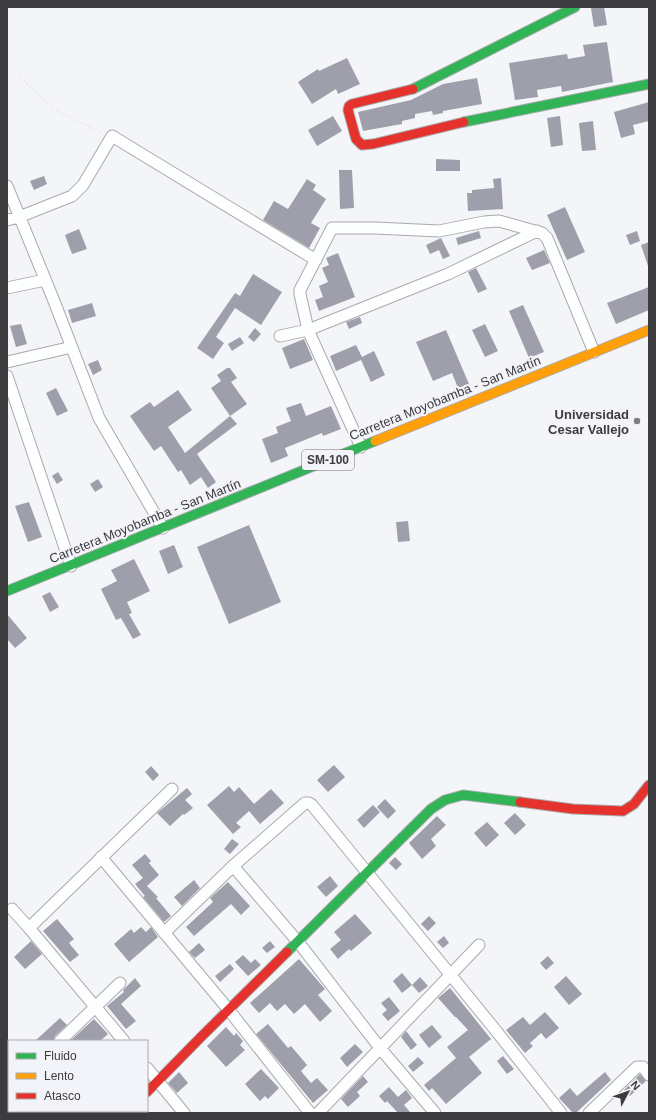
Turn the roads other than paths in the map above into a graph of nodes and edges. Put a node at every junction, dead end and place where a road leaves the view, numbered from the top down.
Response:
1 (576, 7) edge
2 (649, 84) edge
3 (7, 186) edge
4 (19, 217) junction
5 (7, 220) edge
6 (537, 231) junction
7 (316, 260) junction
8 (45, 280) junction
9 (7, 288) edge
10 (308, 330) junction
11 (649, 330) edge
12 (280, 336) dead end
13 (72, 347) junction
14 (594, 352) junction
15 (7, 362) edge
16 (7, 376) edge
17 (361, 447) junction
18 (163, 528) junction
19 (71, 566) junction
20 (7, 591) edge
21 (649, 785) edge
22 (172, 789) dead end
23 (101, 858) junction
24 (234, 866) junction
25 (367, 874) junction
26 (12, 909) dead end
27 (29, 928) junction
28 (164, 933) junction
29 (299, 943) junction
30 (479, 945) dead end
31 (451, 976) junction
32 (120, 983) dead end
33 (95, 1007) junction
34 (228, 1009) junction
35 (61, 1040) edge
36 (123, 1040) edge
37 (380, 1048) junction
38 (148, 1069) edge
39 (649, 1074) edge
40 (158, 1081) junction
41 (148, 1091) edge
42 (184, 1113) edge
43 (310, 1113) edge
44 (318, 1113) edge
45 (435, 1113) edge
46 (561, 1113) edge
47 (590, 1113) edge

1 - 2 street
3 - 4 street
4 - 5 street
4 - 7 street
4 - 8 street
6 - 7 street
6 - 10 street
6 - 14 street
7 - 10 street
8 - 9 street
8 - 13 street
10 - 12 street
10 - 17 street
11 - 14 street, Carretera Moyobamba - San Martín / SM-100
13 - 15 street
13 - 18 street
14 - 17 street, Carretera Moyobamba - San Martín / SM-100
16 - 19 street
17 - 18 street, Carretera Moyobamba - San Martín / SM-100
18 - 19 street, Carretera Moyobamba - San Martín / SM-100
19 - 20 street, Carretera Moyobamba - San Martín / SM-100
21 - 25 street
22 - 23 street
23 - 27 street
23 - 28 street
24 - 25 street
24 - 28 street
24 - 29 street
25 - 29 street
25 - 31 street
26 - 27 street
27 - 33 street
28 - 34 street
29 - 34 street
29 - 37 street
30 - 31 street
31 - 37 street
31 - 46 street
32 - 33 street
33 - 35 street
33 - 36 street
34 - 40 street
34 - 43 street
37 - 44 street
37 - 45 street
38 - 40 street
39 - 47 street
40 - 41 street
40 - 42 street

